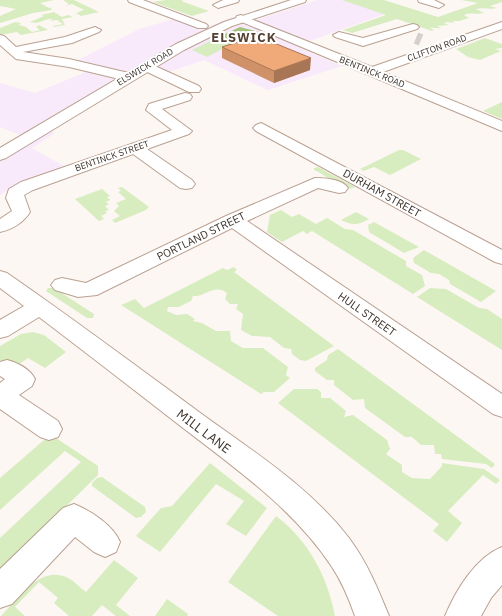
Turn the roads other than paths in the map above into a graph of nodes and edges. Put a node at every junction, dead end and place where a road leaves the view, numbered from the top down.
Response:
1 (156, 0) edge
2 (234, 0) edge
3 (301, 0) edge
4 (423, 0) edge
5 (138, 2) edge
6 (218, 5) dead end
7 (439, 5) dead end
8 (242, 18) junction
9 (502, 25) edge
10 (202, 26) dead end
11 (95, 30) dead end
12 (480, 33) junction
13 (339, 34) dead end
14 (0, 39) edge
15 (502, 40) edge
16 (441, 47) junction
17 (14, 50) junction
18 (146, 66) junction
19 (371, 72) junction
20 (128, 77) junction
21 (502, 126) edge
22 (261, 128) dead end
23 (135, 148) junction
24 (0, 155) edge
25 (186, 184) dead end
26 (339, 188) dead end
27 (233, 220) junction
28 (0, 226) edge
29 (502, 258) edge
30 (0, 278) edge
31 (62, 285) dead end
32 (41, 306) junction
33 (0, 330) edge
34 (7, 369) dead end
35 (0, 396) edge
36 (502, 407) edge
37 (49, 429) dead end
38 (105, 542) dead end
39 (502, 562) edge
40 (0, 592) edge
41 (372, 616) edge
42 (462, 616) edge

1 - 5 street
2 - 6 street
3 - 8 street, ELSWICK ROAD
4 - 7 street
5 - 10 street
8 - 18 street, ELSWICK ROAD
8 - 19 street, BENTINCK ROAD
9 - 12 street, CLIFTON ROAD
11 - 17 street
12 - 15 street
12 - 16 street, CLIFTON ROAD
13 - 16 street
14 - 17 street
16 - 19 street, CLIFTON ROAD
17 - 20 street
18 - 20 street, ELSWICK ROAD
18 - 23 street, BENTINCK STREET
19 - 21 street, BENTINCK ROAD
20 - 24 street, ELSWICK ROAD
22 - 29 street, DURHAM STREET
23 - 25 street
23 - 28 street, BENTINCK STREET
26 - 27 street, PORTLAND STREET
27 - 31 street, PORTLAND STREET
27 - 36 street, HULL STREET
30 - 32 street, MILL LANE
32 - 33 street
32 - 41 street, MILL LANE
34 - 35 street
35 - 37 street
38 - 40 street
39 - 42 street

